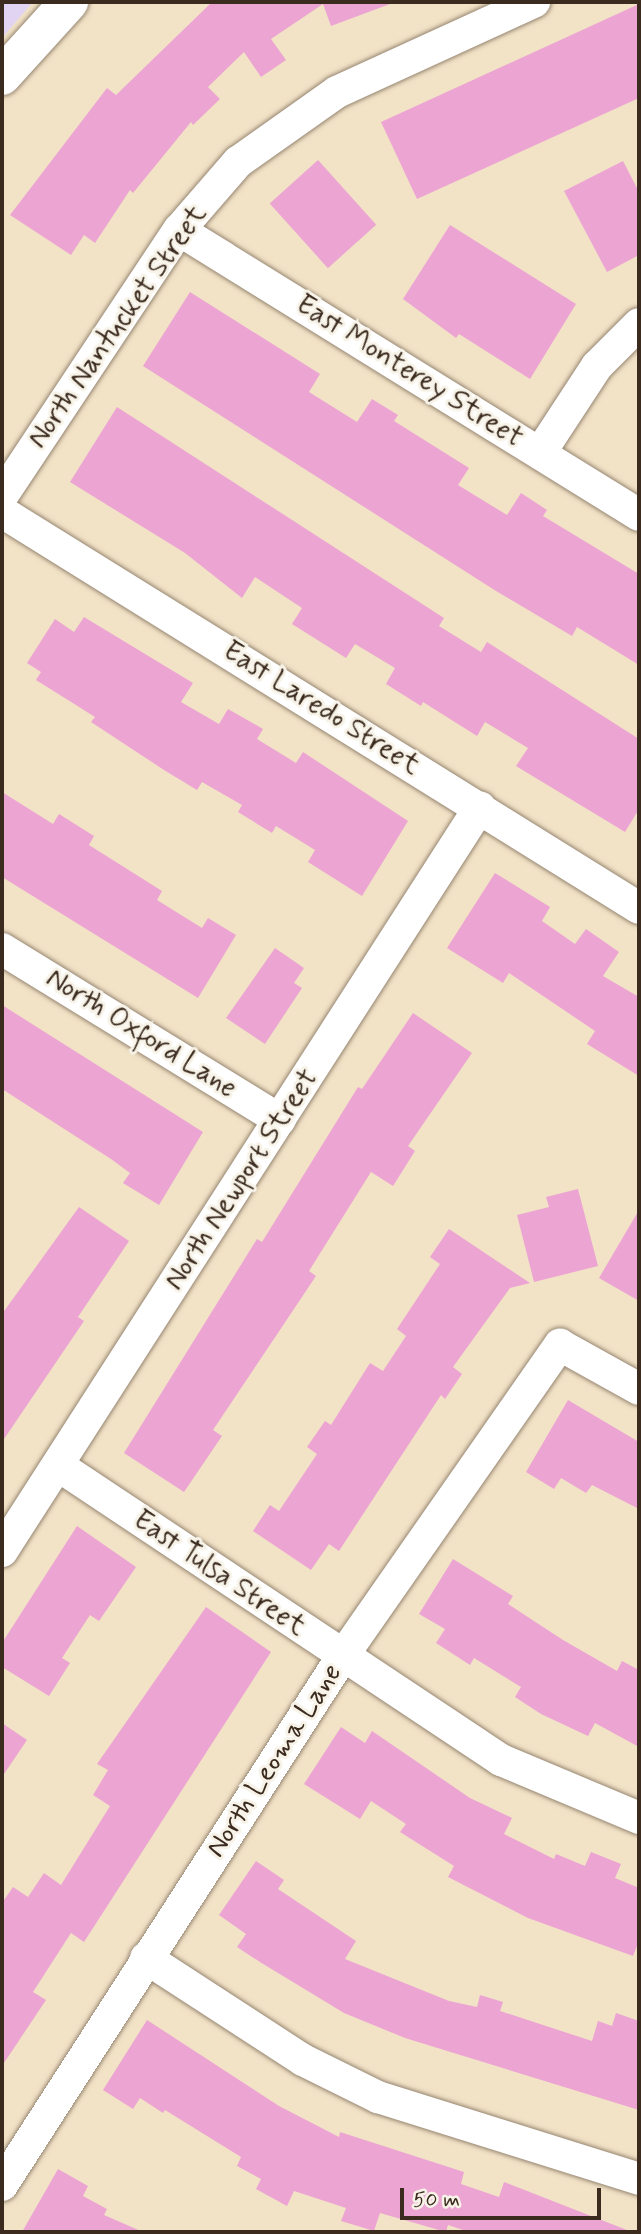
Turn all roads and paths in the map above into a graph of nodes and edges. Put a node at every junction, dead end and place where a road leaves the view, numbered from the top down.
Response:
1 (69, 2) edge
2 (534, 2) edge
3 (2, 76) edge
4 (179, 230) junction
5 (639, 324) edge
6 (540, 453) junction
7 (2, 496) edge
8 (2, 512) edge
9 (639, 515) edge
10 (480, 807) junction
11 (639, 908) edge
12 (2, 949) edge
13 (280, 1120) junction
14 (639, 1389) edge
15 (59, 1466) junction
16 (2, 1551) edge
17 (342, 1657) junction
18 (639, 1818) edge
19 (146, 1958) junction
20 (639, 2179) edge
21 (2, 2185) edge

1 - 3 street
2 - 4 street, North Nantucket Street
4 - 6 street, East Monterey Street
4 - 7 street, North Nantucket Street
5 - 6 street
6 - 9 street, East Monterey Street
8 - 10 street, East Laredo Street
10 - 11 street, East Laredo Street
10 - 13 street, North Newport Street
12 - 13 street, North Oxford Lane
13 - 15 street, North Newport Street
14 - 17 street, North Leoma Lane
15 - 16 street, North Newport Street
15 - 17 street, East Tulsa Street
17 - 18 street, East Tulsa Street
17 - 19 street, North Leoma Lane
19 - 20 street
19 - 21 street, North Leoma Lane

